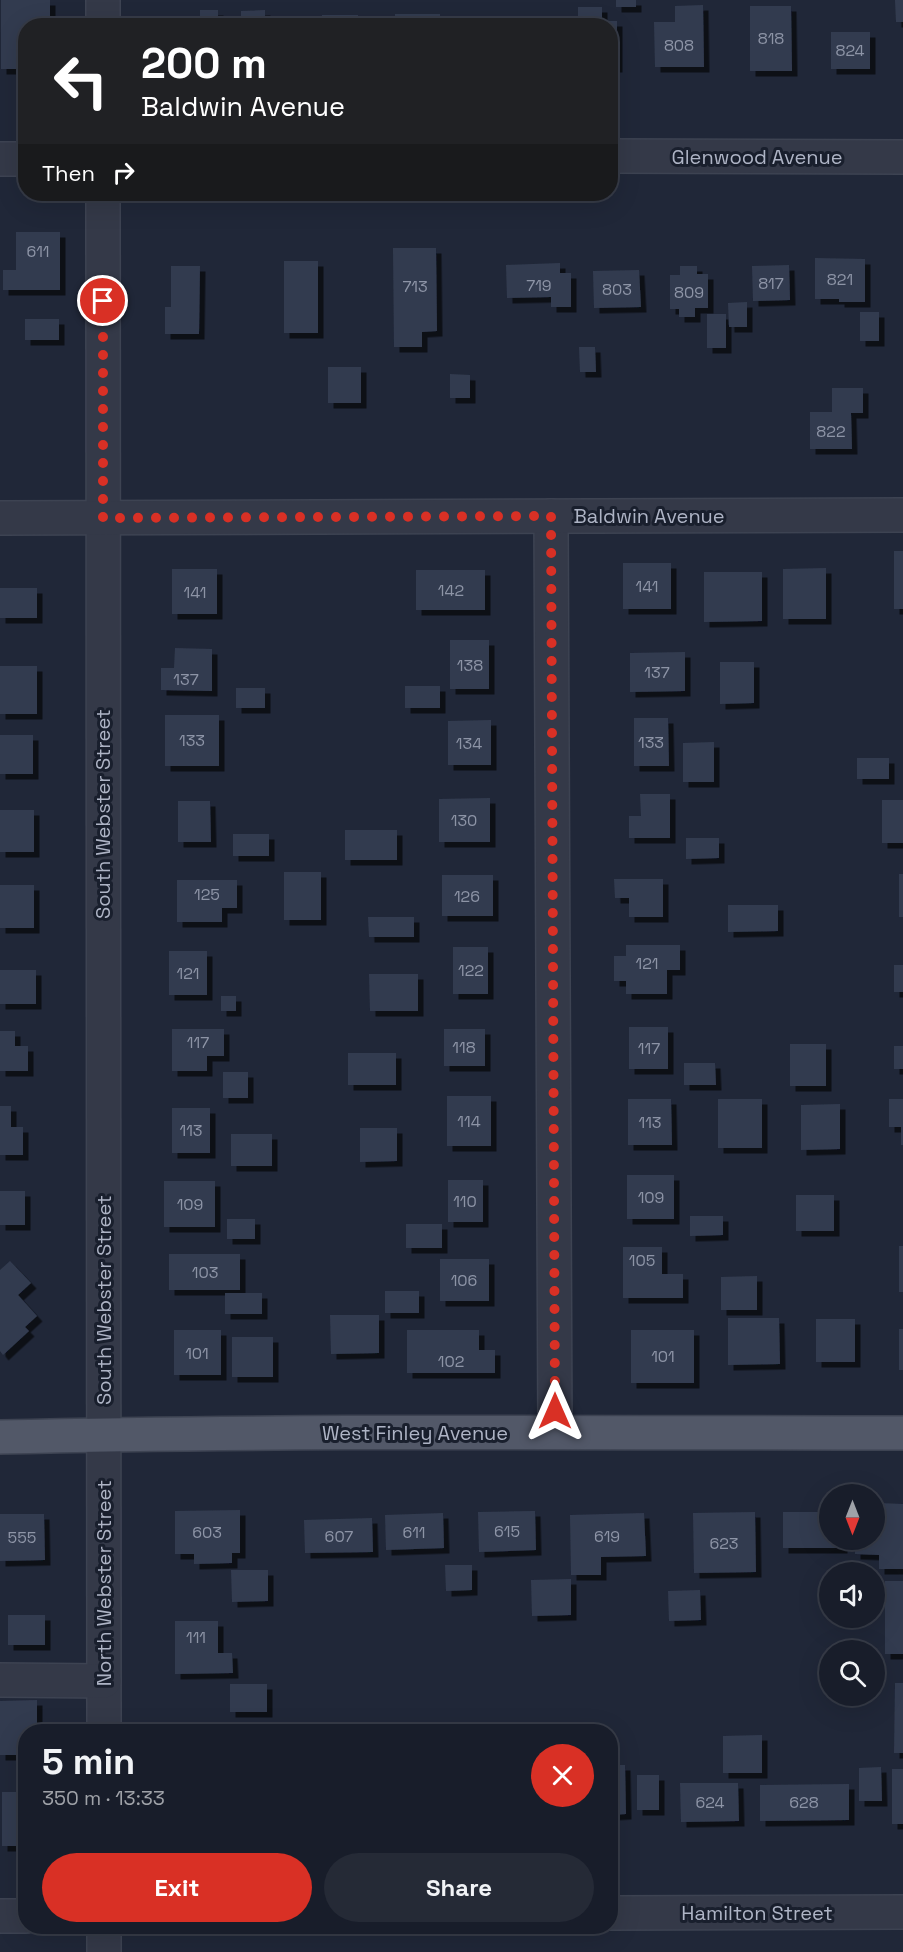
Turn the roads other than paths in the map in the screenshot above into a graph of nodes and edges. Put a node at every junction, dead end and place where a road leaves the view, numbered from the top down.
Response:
1 (103, 0) edge
2 (103, 18) edge
3 (618, 156) edge
4 (903, 157) edge
5 (0, 159) edge
6 (18, 159) edge
7 (103, 201) edge
8 (903, 515) edge
9 (551, 516) junction
10 (0, 518) edge
11 (103, 518) junction
12 (555, 1432) junction
13 (903, 1433) edge
14 (104, 1435) junction
15 (0, 1437) edge
16 (0, 1680) edge
17 (104, 1681) junction
18 (104, 1724) edge
19 (903, 1912) edge
20 (618, 1913) edge
21 (0, 1916) edge
22 (18, 1916) edge
23 (104, 1934) edge
24 (104, 1952) edge

1 - 2 street
3 - 4 street, Glenwood Avenue
5 - 6 street
7 - 11 street, South Webster Street
8 - 9 street, Baldwin Avenue
9 - 11 street, Baldwin Avenue
9 - 12 street
10 - 11 street, Baldwin Avenue
11 - 14 street, South Webster Street
12 - 13 main road, West Finley Avenue
12 - 14 main road, West Finley Avenue
14 - 15 main road, West Finley Avenue
14 - 17 street, North Webster Street
16 - 17 street
17 - 18 street, North Webster Street
19 - 20 street, Hamilton Street
21 - 22 street
23 - 24 street

